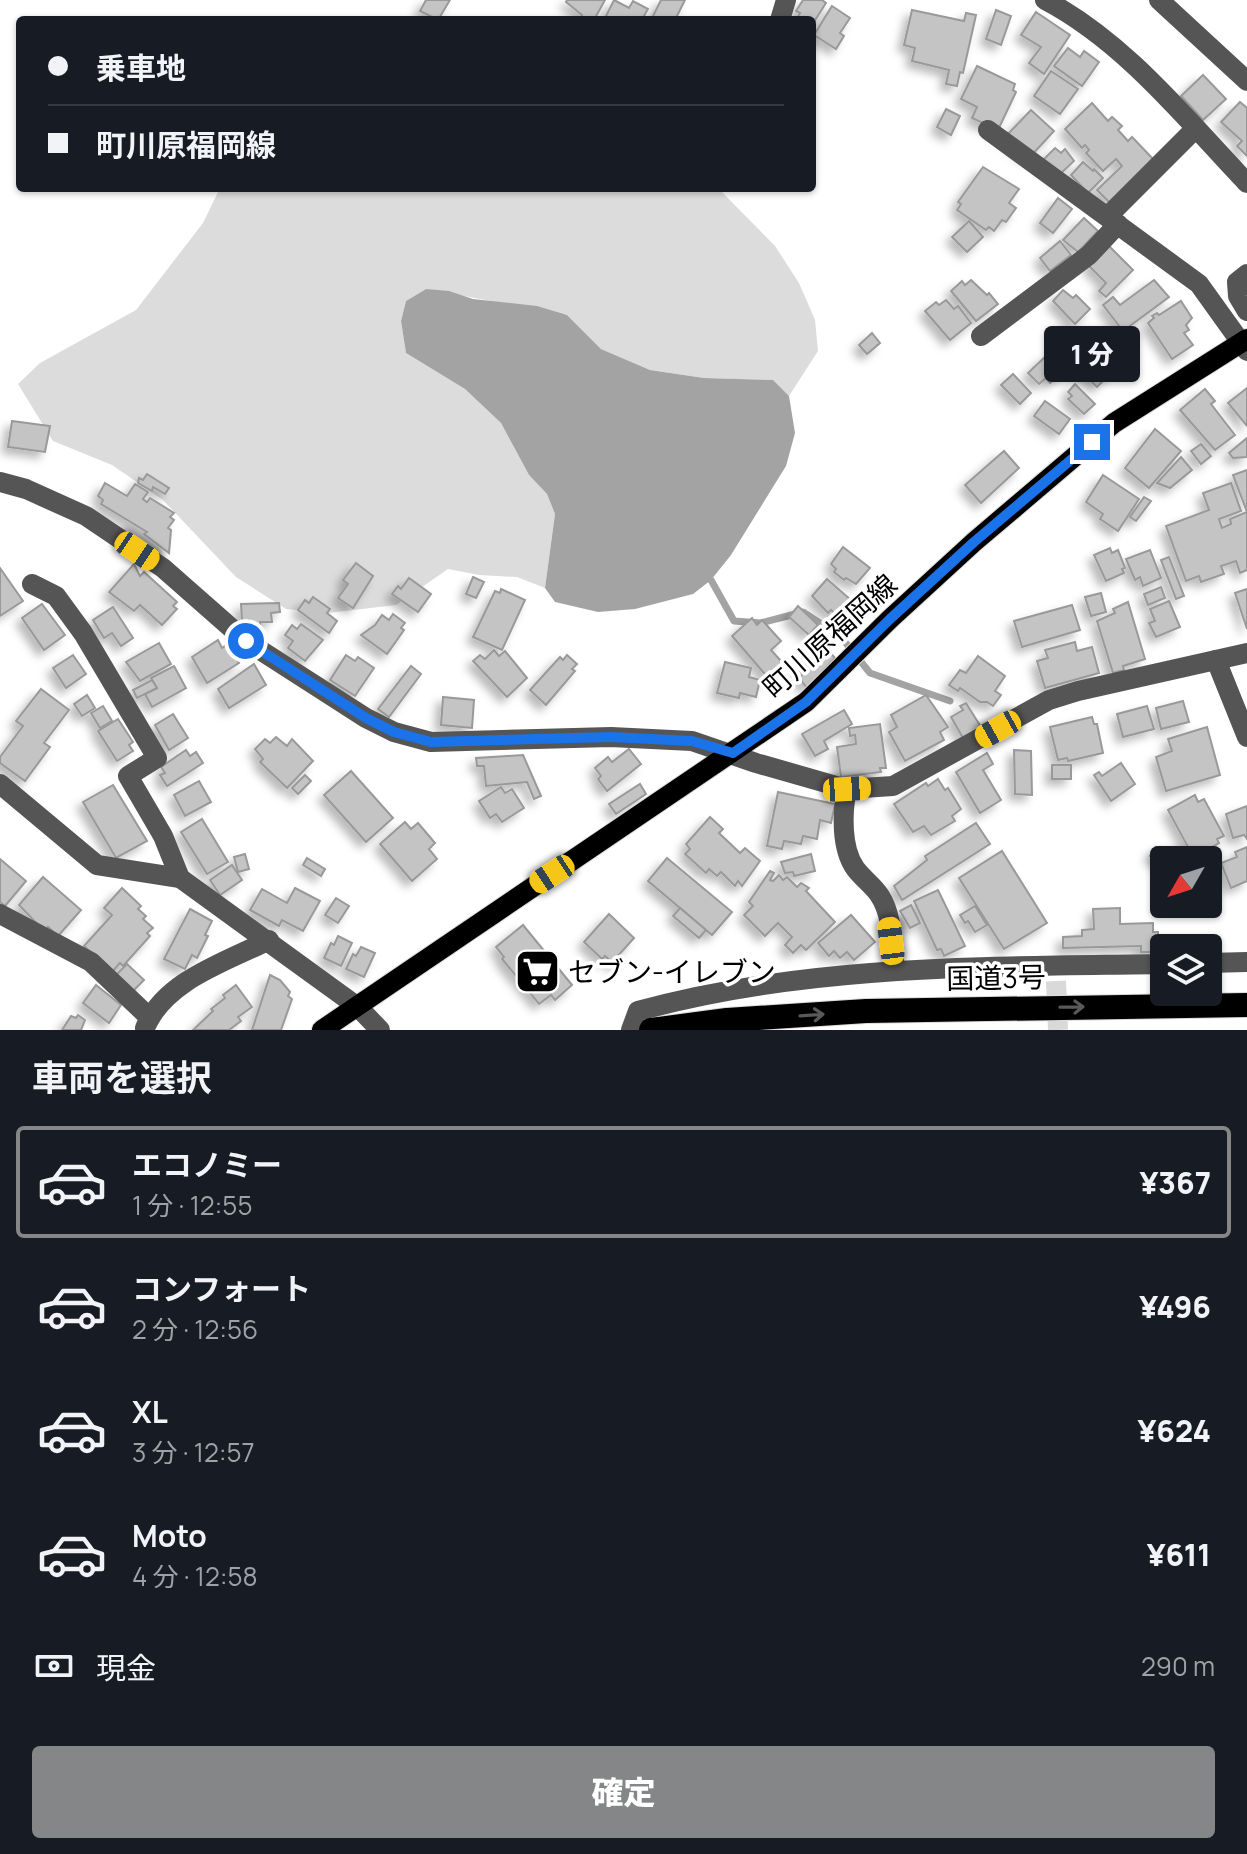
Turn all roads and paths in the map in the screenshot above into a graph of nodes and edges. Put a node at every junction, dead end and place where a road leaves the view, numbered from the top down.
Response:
1 (1045, 0) edge
2 (1159, 0) edge
3 (1247, 81) edge
4 (1195, 129) junction
5 (988, 130) dead end
6 (1247, 183) edge
7 (1113, 220) junction
8 (1247, 274) edge
9 (1247, 311) edge
10 (981, 336) dead end
11 (1245, 344) edge
12 (0, 482) edge
13 (32, 584) dead end
14 (1247, 653) edge
15 (1216, 660) junction
16 (1247, 737) edge
17 (733, 753) junction
18 (0, 784) edge
19 (847, 789) junction
20 (180, 878) junction
21 (0, 914) edge
22 (269, 940) junction
23 (1247, 962) edge
24 (1222, 963) edge
25 (1150, 965) edge
26 (895, 969) junction
27 (1247, 1005) edge
28 (358, 1007) junction
29 (147, 1024) edge
30 (322, 1030) edge
31 (380, 1030) edge
32 (631, 1030) edge
33 (651, 1030) edge

1 - 4 street
2 - 3 street
4 - 6 street
4 - 7 street
5 - 7 street
7 - 10 street
7 - 11 street
8 - 9 street
11 - 17 main road, 町川原福岡線
12 - 17 street
13 - 20 street
14 - 15 street
15 - 16 street
15 - 19 street
17 - 19 street
17 - 28 main road, 町川原福岡線
18 - 20 street
19 - 26 street
20 - 22 street
21 - 29 street
22 - 28 street
22 - 29 street
23 - 24 street
25 - 26 street
26 - 32 street
33 -> 27 highway, 国道3号
28 - 30 main road, 町川原福岡線
28 - 31 street

